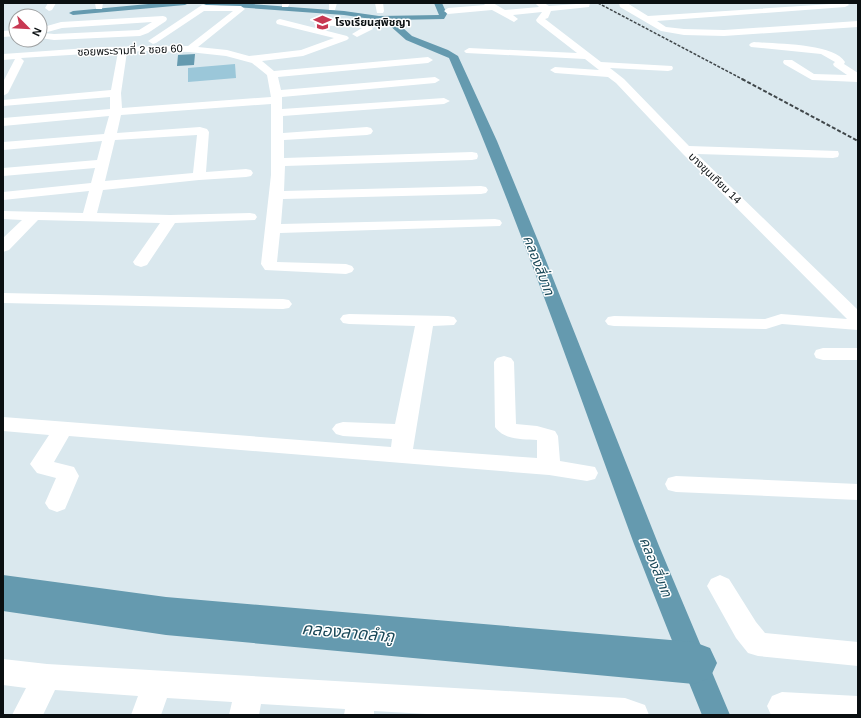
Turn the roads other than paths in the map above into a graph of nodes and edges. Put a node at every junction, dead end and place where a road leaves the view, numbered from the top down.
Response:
1 (539, 3) edge
2 (586, 3) edge
3 (622, 3) edge
4 (843, 4) edge
5 (491, 5) edge
6 (855, 9) dead end
7 (448, 11) dead end
8 (503, 13) junction
9 (646, 18) junction
10 (544, 19) junction
11 (103, 22) junction
12 (858, 24) edge
13 (48, 29) edge
14 (802, 29) junction
15 (357, 34) dead end
16 (97, 35) junction
17 (48, 36) edge
18 (820, 37) dead end
19 (153, 41) dead end
20 (554, 41) dead end
21 (108, 42) junction
22 (569, 42) junction
23 (754, 45) dead end
24 (769, 46) junction
25 (123, 48) junction
26 (191, 48) junction
27 (3, 49) edge
28 (469, 52) dead end
29 (588, 56) junction
30 (3, 57) edge
31 (248, 59) junction
32 (428, 60) dead end
33 (19, 61) dead end
34 (788, 62) junction
35 (806, 63) dead end
36 (825, 64) dead end
37 (838, 64) junction
38 (601, 65) junction
39 (668, 68) dead end
40 (555, 70) dead end
41 (272, 74) junction
42 (612, 74) junction
43 (858, 78) edge
44 (435, 80) dead end
45 (116, 92) junction
46 (3, 94) edge
47 (276, 102) junction
48 (444, 102) dead end
49 (3, 103) edge
50 (116, 112) junction
51 (3, 122) edge
52 (367, 131) dead end
53 (109, 137) junction
54 (277, 137) junction
55 (3, 146) edge
56 (686, 150) junction
57 (833, 154) dead end
58 (472, 156) dead end
59 (278, 162) junction
60 (103, 163) junction
61 (3, 172) edge
62 (246, 173) dead end
63 (199, 176) junction
64 (97, 186) junction
65 (481, 190) dead end
66 (276, 195) junction
67 (3, 196) edge
68 (3, 215) edge
69 (34, 216) junction
70 (89, 217) junction
71 (250, 217) dead end
72 (170, 219) junction
73 (495, 224) dead end
74 (272, 229) junction
75 (3, 247) edge
76 (141, 262) dead end
77 (346, 269) dead end
78 (3, 298) edge
79 (283, 304) dead end
80 (349, 319) dead end
81 (858, 320) edge
82 (425, 321) junction
83 (448, 321) dead end
84 (614, 321) dead end
85 (858, 325) edge
86 (823, 354) dead end
87 (858, 354) edge
88 (504, 362) dead end
89 (3, 424) edge
90 (344, 428) dead end
91 (63, 429) junction
92 (404, 432) junction
93 (401, 455) junction
94 (550, 468) junction
95 (587, 473) dead end
96 (676, 484) dead end
97 (858, 492) edge
98 (57, 504) dead end
99 (720, 586) dead end
100 (858, 654) edge
101 (3, 672) edge
102 (47, 677) junction
103 (157, 684) junction
104 (247, 703) edge
105 (360, 706) edge
106 (782, 706) dead end
107 (453, 708) edge
108 (858, 710) edge
109 (552, 711) edge
110 (27, 715) edge
111 (146, 715) edge
112 (634, 715) edge

1 - 10 street, บางขุนเทียน 14
2 - 10 street
3 - 9 street
4 - 6 street
4 - 9 street
5 - 7 street
5 - 8 street
8 - 10 street
8 - 10 street
9 - 14 street
10 - 22 street, บางขุนเทียน 14
11 - 13 street
11 - 16 street
11 - 21 street
12 - 14 street
14 - 18 street
15 - 31 street
16 - 17 street
16 - 21 street
19 - 26 street
20 - 22 street
21 - 25 street, ซอยพระรามที่ 2 ซอย 60
21 - 27 street
21 - 30 street, ซอยพระรามที่ 2 ซอย 60
22 - 29 street, บางขุนเทียน 14
23 - 24 street
24 - 34 street
24 - 37 street
25 - 26 street, ซอยพระรามที่ 2 ซอย 60
25 - 45 street
26 - 31 street, ซอยพระรามที่ 2 ซอย 60
28 - 29 street
29 - 38 street, บางขุนเทียน 14
31 - 41 street, ซอยพระรามที่ 2 ซอย 60
32 - 41 street
33 - 46 street
34 - 35 street
34 - 43 street
36 - 37 street
37 - 43 street
38 - 39 street
38 - 42 street, บางขุนเทียน 14
40 - 42 street
41 - 47 street
42 - 56 street, บางขุนเทียน 14
44 - 47 street
45 - 49 street
45 - 50 street
47 - 48 street
47 - 50 street
47 - 54 street
50 - 51 street
50 - 53 street
52 - 54 street
53 - 55 street
53 - 60 street
53 - 63 street
54 - 59 street
56 - 57 street
56 - 81 street, บางขุนเทียน 14
58 - 59 street
59 - 66 street
60 - 61 street
60 - 64 street
62 - 63 street
63 - 64 street
64 - 67 street
64 - 70 street
65 - 66 street
66 - 74 street
68 - 69 street
69 - 70 street
69 - 75 street
70 - 72 street
71 - 72 street
72 - 76 street
73 - 74 street
74 - 77 street
78 - 79 street
80 - 82 street
82 - 83 street
82 - 92 street
84 - 85 street
86 - 87 street
88 - 94 street
89 - 91 street
90 - 92 street
91 - 93 street
91 - 98 street
92 - 93 street
93 - 94 street
94 - 95 street
96 - 97 street
99 - 100 street
101 - 102 street
102 - 103 street
102 - 110 street
103 - 104 street
103 - 111 street
104 - 105 street
105 - 107 street
106 - 108 street
107 - 109 street
109 - 112 street

